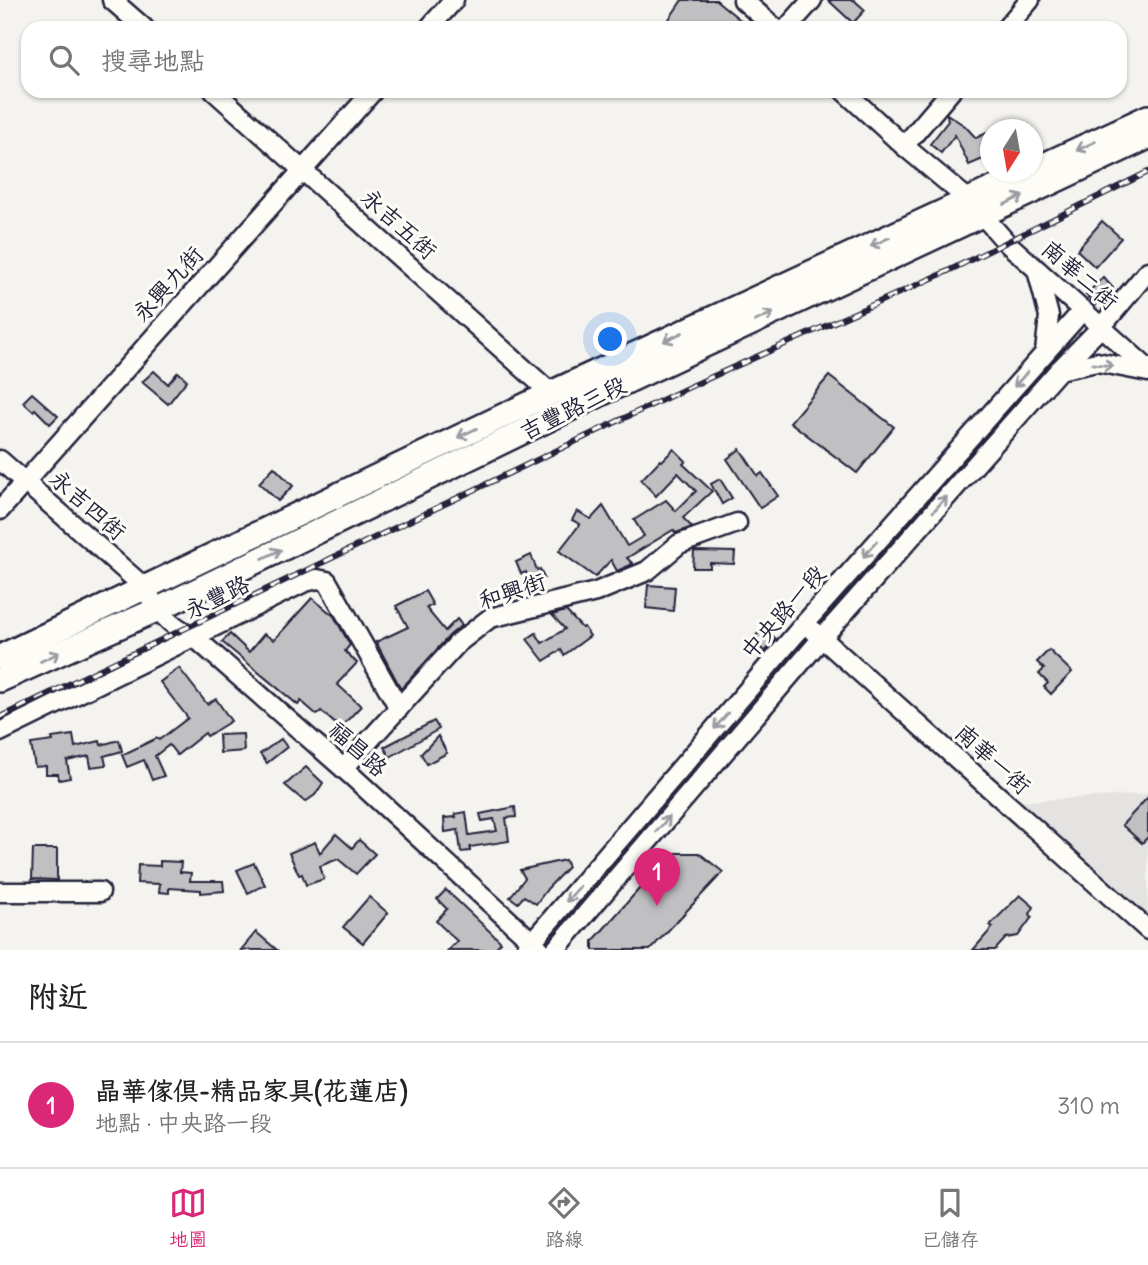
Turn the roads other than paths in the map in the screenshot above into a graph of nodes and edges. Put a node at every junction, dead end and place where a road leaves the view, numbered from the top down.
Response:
1 (112, 0) edge
2 (454, 0) edge
3 (743, 0) edge
4 (812, 0) edge
5 (1030, 0) edge
6 (136, 21) edge
7 (435, 21) edge
8 (767, 21) edge
9 (792, 21) edge
10 (1012, 21) edge
11 (222, 98) edge
12 (367, 98) edge
13 (852, 98) edge
14 (945, 98) edge
15 (1148, 117) edge
16 (1148, 137) edge
17 (904, 146) junction
18 (303, 171) junction
19 (976, 208) junction
20 (1037, 270) junction
21 (1148, 271) edge
22 (1083, 310) junction
23 (1102, 326) junction
24 (1045, 352) junction
25 (1059, 370) junction
26 (1148, 371) edge
27 (551, 393) junction
28 (0, 460) edge
29 (24, 482) junction
30 (0, 510) edge
31 (737, 523) dead end
32 (145, 587) junction
33 (156, 610) junction
34 (805, 624) junction
35 (193, 636) junction
36 (821, 638) junction
37 (0, 657) edge
38 (0, 680) edge
39 (399, 708) junction
40 (0, 732) edge
41 (344, 768) junction
42 (0, 892) edge
43 (100, 892) dead end
44 (1148, 930) edge
45 (533, 947) edge
46 (555, 950) edge

1 - 6 street
2 - 7 street
3 - 8 street
4 - 9 street
5 - 10 street
11 - 18 street, 永吉五街
12 - 18 street, 永興九街
13 - 17 street, 南華二街
14 - 17 street
15 -> 19 main road, 吉豐路三段
19 -> 16 main road, 吉豐路三段
17 - 19 street, 南華二街
18 - 27 street, 永吉五街
18 - 29 street, 永興九街
19 - 20 street, 南華二街
19 -> 27 main road, 吉豐路三段
33 -> 19 main road, 吉豐路三段
20 - 22 street, 南華二街
20 - 24 street
21 - 23 street, 中央路一段
22 - 23 street, 南華二街
22 - 24 street, 中央路一段
23 - 25 street, 中央路一段
23 - 26 street, 南華二街
24 -> 34 street, 中央路一段
25 -> 26 street
36 -> 25 street, 中央路一段
27 -> 32 main road, 吉豐路三段
28 - 29 street, 永吉四街
29 - 30 street, 永興九街
29 - 32 street, 永吉四街
31 - 39 street, 和興街
32 - 33 street, 福昌路
32 - 37 main road, 吉豐路三段
33 - 35 street, 福昌路
38 -> 33 main road, 吉豐路三段
34 - 36 street, 南華一街
34 -> 45 street, 中央路一段
35 - 39 street, 永豐路
35 - 40 street, 永豐路
35 - 41 street, 福昌路
36 - 44 street, 南華一街
46 -> 36 street, 中央路一段
39 - 41 street, 和興街
41 - 45 street, 福昌路
42 - 43 street

